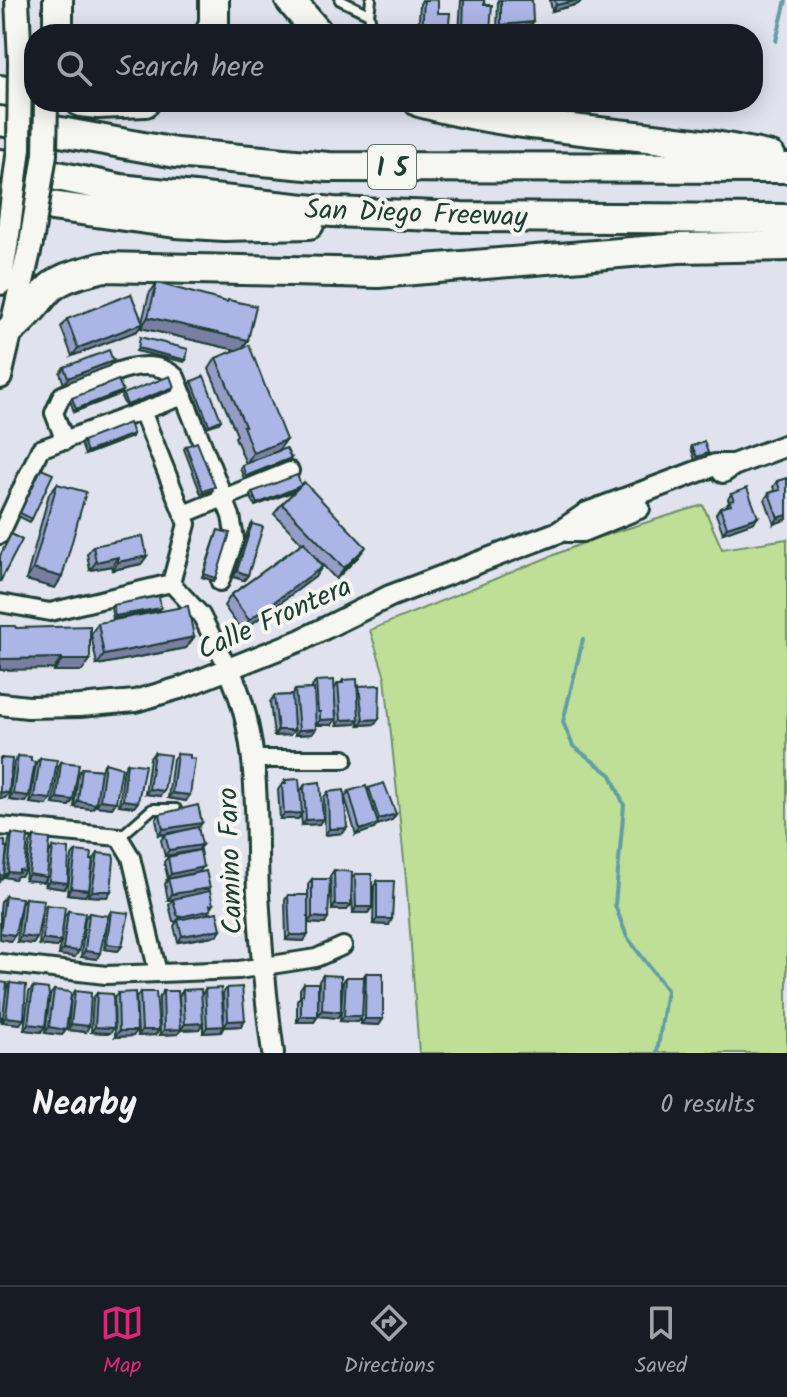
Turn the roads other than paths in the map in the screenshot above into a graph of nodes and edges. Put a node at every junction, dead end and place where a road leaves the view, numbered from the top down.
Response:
1 (17, 0) edge
2 (47, 0) edge
3 (58, 0) edge
4 (214, 0) edge
5 (290, 0) edge
6 (340, 0) edge
7 (371, 0) edge
8 (369, 14) junction
9 (48, 24) edge
10 (58, 24) edge
11 (214, 24) edge
12 (310, 24) edge
13 (371, 24) edge
14 (0, 90) edge
15 (24, 94) edge
16 (46, 112) edge
17 (453, 112) edge
18 (0, 121) edge
19 (787, 160) edge
20 (0, 164) edge
21 (787, 168) edge
22 (0, 199) edge
23 (462, 217) junction
24 (787, 219) edge
25 (13, 238) edge
26 (787, 246) edge
27 (0, 283) edge
28 (11, 329) junction
29 (0, 377) edge
30 (184, 396) junction
31 (142, 411) junction
32 (65, 441) junction
33 (787, 445) edge
34 (290, 471) dead end
35 (224, 497) junction
36 (184, 514) junction
37 (0, 535) edge
38 (220, 582) dead end
39 (171, 583) junction
40 (0, 603) edge
41 (229, 670) junction
42 (0, 704) edge
43 (252, 759) junction
44 (344, 759) dead end
45 (176, 809) edge
46 (0, 826) edge
47 (119, 837) junction
48 (343, 946) dead end
49 (0, 963) edge
50 (261, 967) junction
51 (158, 973) junction
52 (273, 1053) edge

1 - 25 main road, bridge
2 - 9 main road
3 - 10 highway
4 - 11 highway
5 - 12 highway
6 - 8 lane
7 - 8 lane
8 - 13 lane
14 - 15 highway
16 - 25 main road, bridge
17 - 19 highway
18 - 21 highway, San Diego Freeway / I 5
20 - 23 highway, San Diego Freeway / I 5
22 - 23 highway
23 - 24 highway, San Diego Freeway / I 5
25 - 27 main road
25 - 28 main road
26 - 28 highway
28 - 29 main road
30 - 31 street
30 - 32 street
30 - 35 street
31 - 32 street
31 - 36 street
32 - 37 street
33 - 41 street, Calle Frontera
34 - 35 street
35 - 36 street
35 - 38 street
36 - 39 street
39 - 40 street
39 - 41 street
41 - 42 street, Calle Frontera
41 - 43 street, Camino Faro
43 - 44 street
43 - 50 street, Camino Faro
45 - 47 lane
46 - 47 street
47 - 51 street
48 - 50 street
49 - 51 street
50 - 51 street
50 - 52 street, Camino Faro

